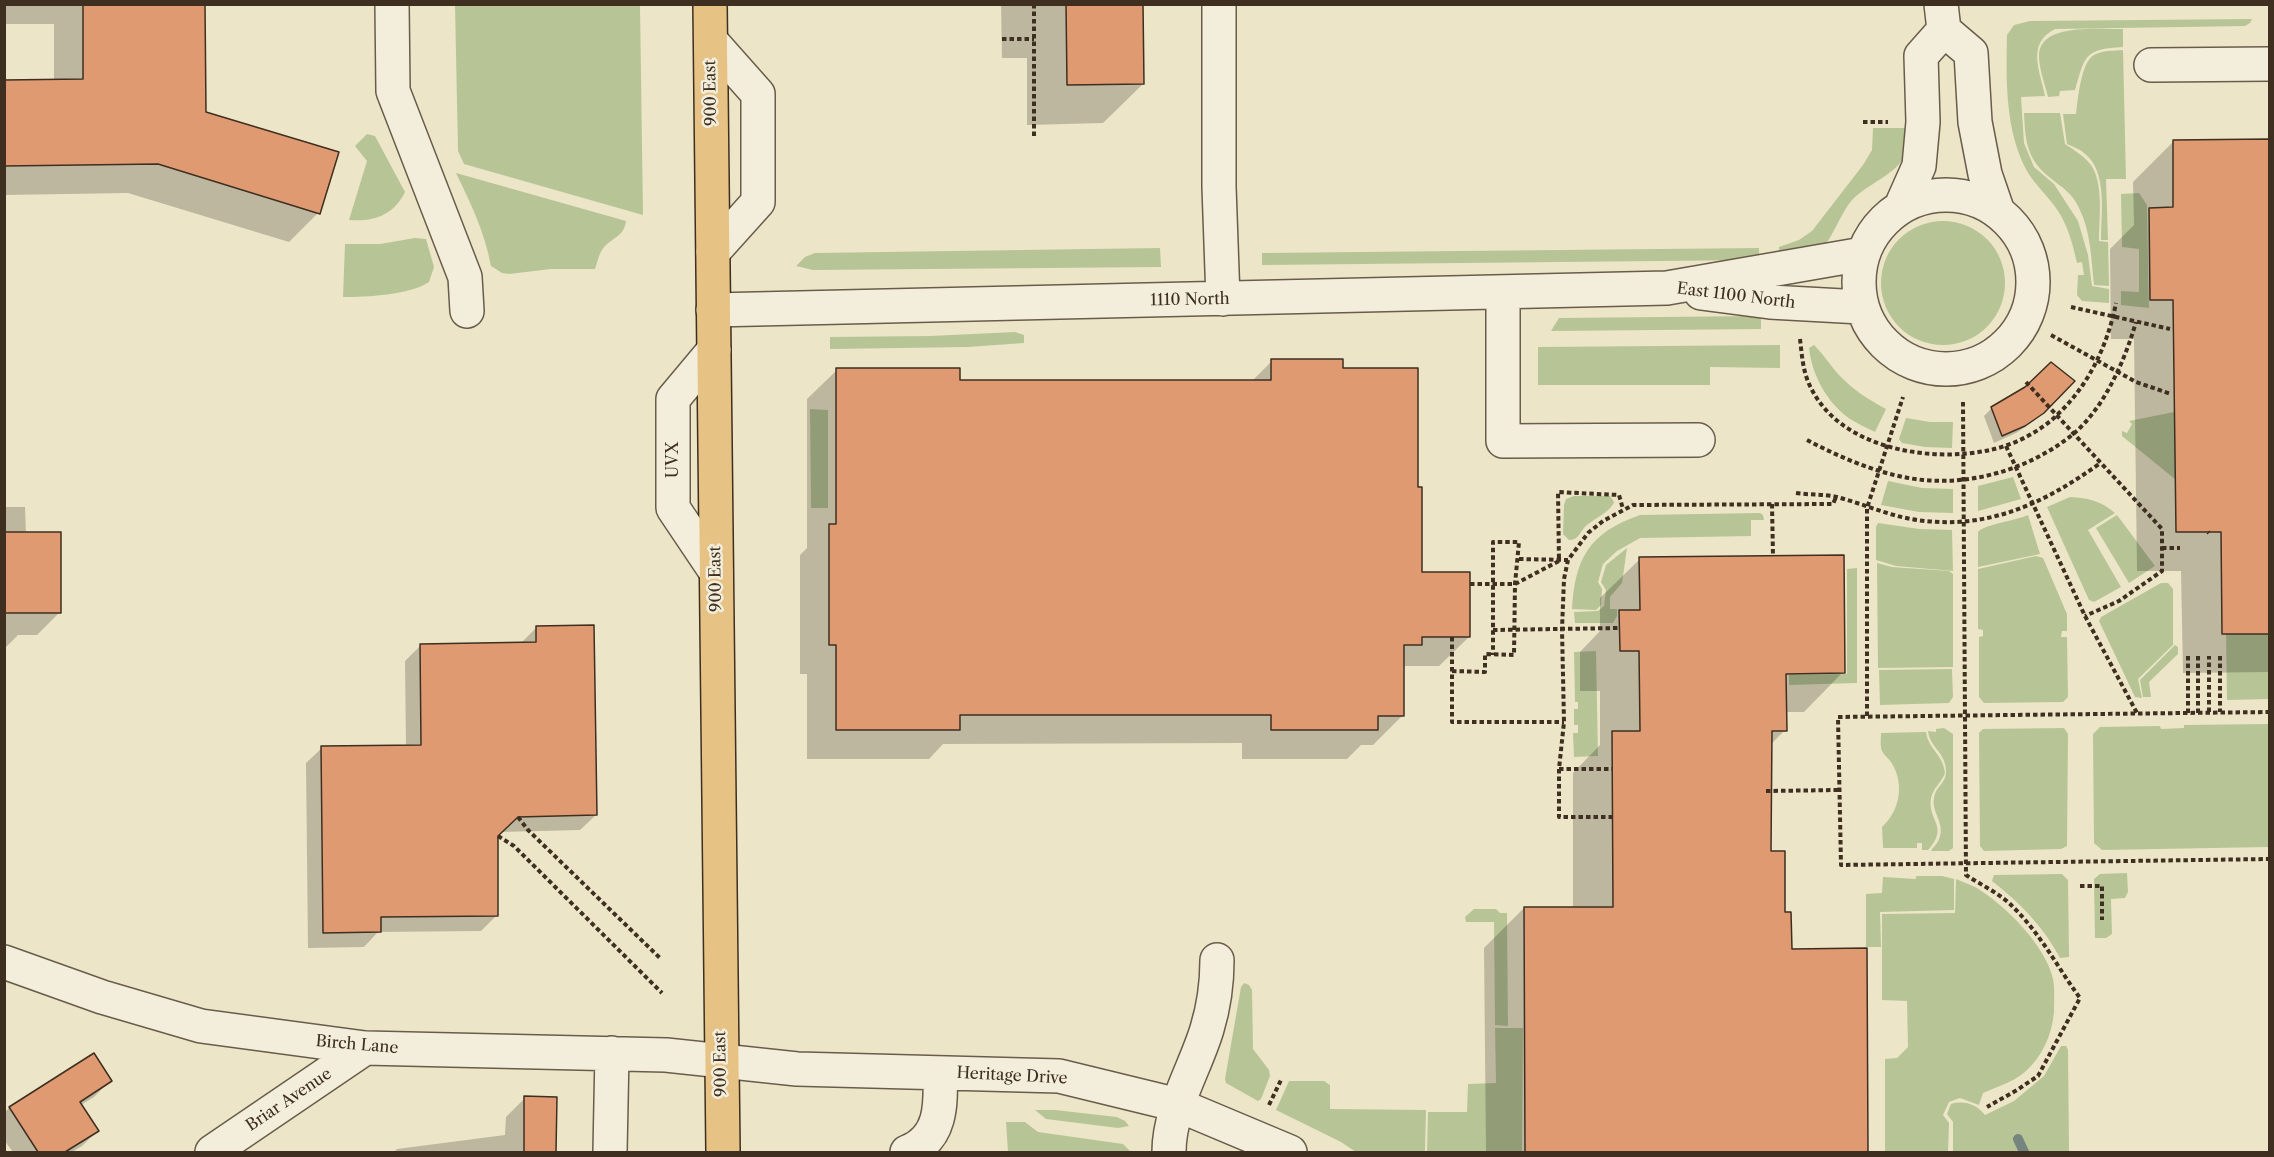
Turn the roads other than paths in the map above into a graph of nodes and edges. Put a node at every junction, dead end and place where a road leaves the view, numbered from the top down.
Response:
1 (392, 4) edge
2 (710, 4) edge
3 (1219, 4) edge
4 (1942, 17) edge
5 (711, 41) junction
6 (2270, 64) edge
7 (2151, 65) dead end
8 (1903, 202) junction
9 (1997, 209) junction
10 (713, 252) junction
11 (1863, 254) junction
12 (1667, 288) junction
13 (1503, 293) junction
14 (1223, 299) junction
15 (1861, 307) junction
16 (713, 310) junction
17 (467, 311) dead end
18 (714, 350) junction
19 (1698, 440) dead end
20 (716, 572) junction
21 (1217, 960) dead end
22 (4, 962) edge
23 (365, 1048) junction
24 (612, 1053) junction
25 (721, 1060) junction
26 (940, 1072) junction
27 (1178, 1105) junction
28 (212, 1152) edge
29 (610, 1152) edge
30 (723, 1152) edge
31 (907, 1152) edge
32 (1169, 1152) edge
33 (1290, 1152) edge

1 - 17 street
2 - 5 main road, 900 East
3 - 14 street
4 - 8 street
4 - 9 street
5 - 10 main road, 900 East
5 - 10 street
6 - 7 street
8 - 9 street
8 - 11 street
9 - 15 street
10 - 16 main road, 900 East
11 - 12 street, East 1100 North
11 - 15 street
12 - 13 street, 1110 North
12 - 15 street, East 1100 North
13 - 14 street, 1110 North
13 - 19 street
14 - 16 street, 1110 North
16 - 18 main road, 900 East
18 - 20 main road, 900 East
18 - 20 street, UVX
20 - 25 main road, 900 East
21 - 27 street
22 - 23 street, Birch Lane
23 - 24 street, Birch Lane
23 - 28 street, Briar Avenue
24 - 25 street, Birch Lane
24 - 29 street
25 - 26 street, Heritage Drive
25 - 30 main road, 900 East
26 - 27 street, Heritage Drive
26 - 31 street
27 - 32 street
27 - 33 street, Heritage Drive

